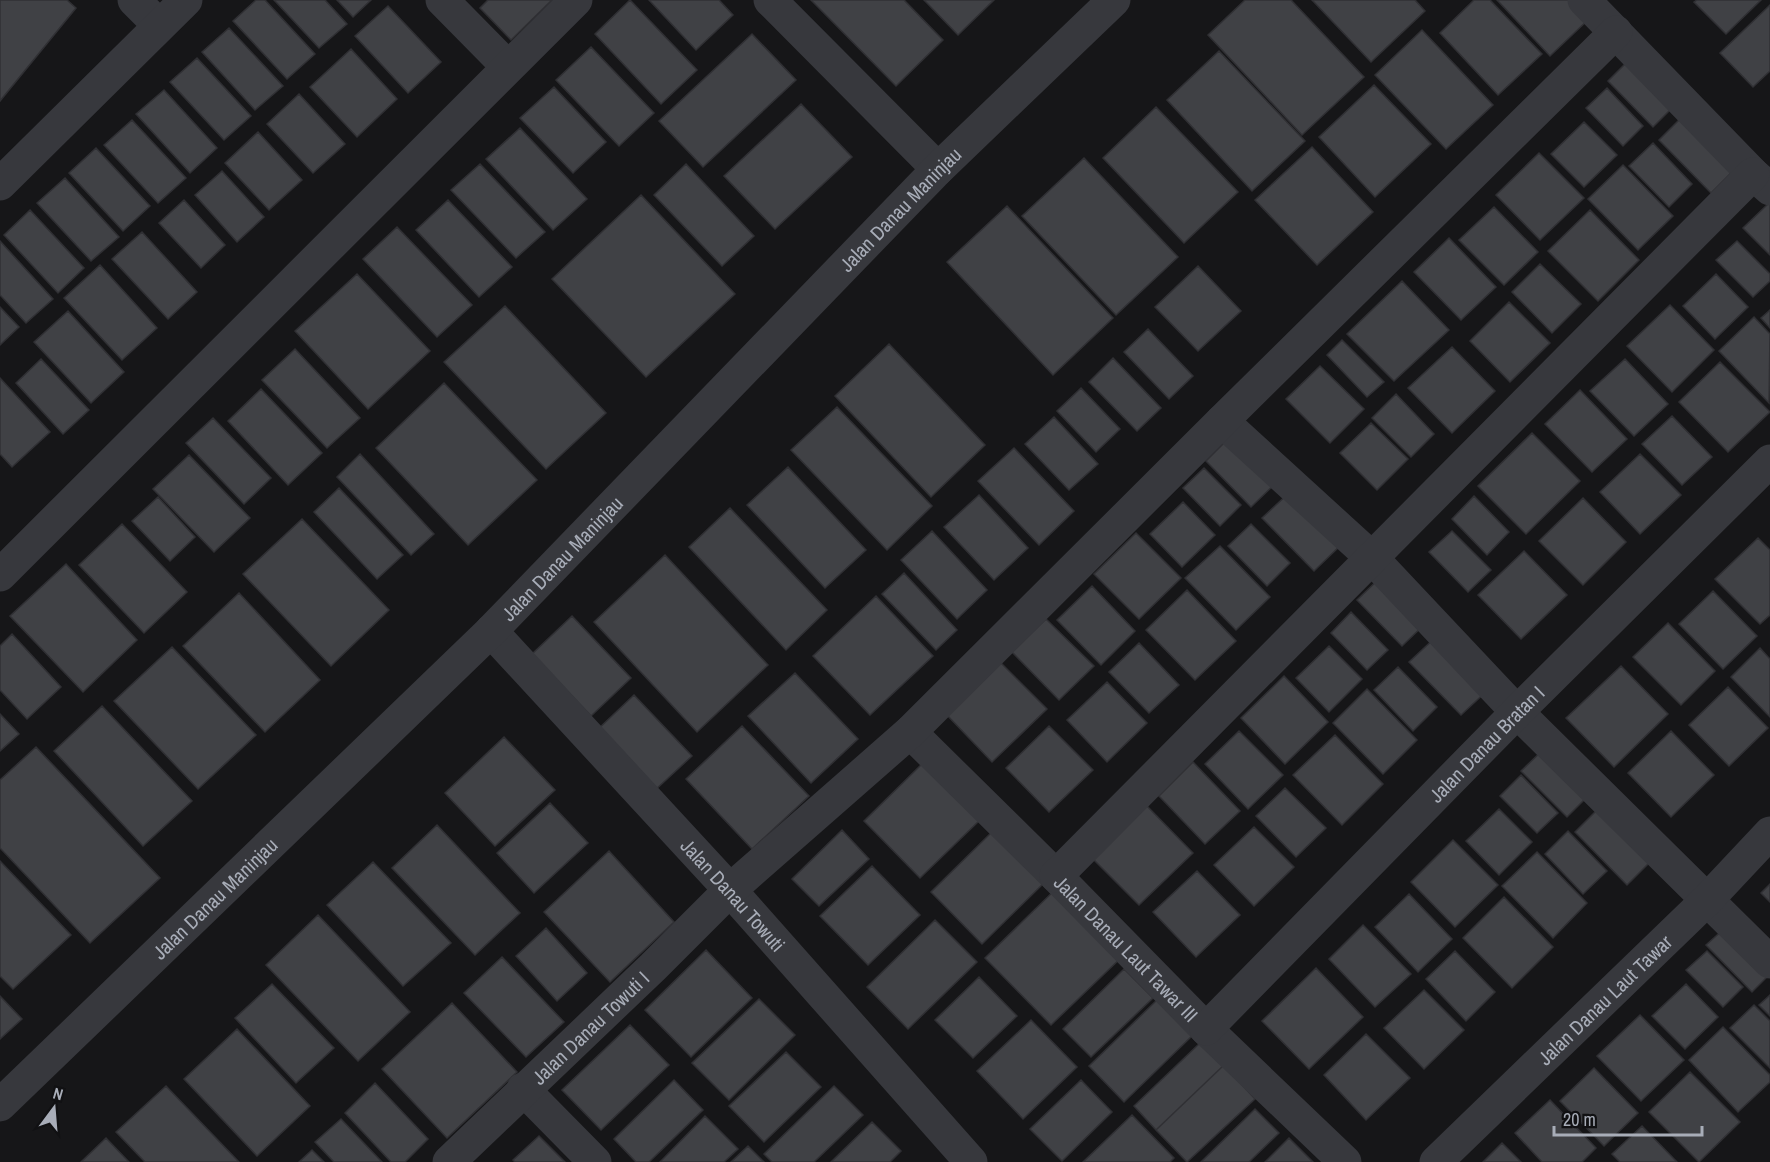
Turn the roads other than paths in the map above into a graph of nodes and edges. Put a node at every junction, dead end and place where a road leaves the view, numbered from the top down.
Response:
1 (134, 0) edge
2 (186, 0) edge
3 (442, 0) edge
4 (576, 0) edge
5 (770, 0) edge
6 (1114, 0) edge
7 (1584, 0) edge
8 (159, 25) junction
9 (1616, 32) junction
10 (508, 67) junction
11 (938, 169) junction
12 (1762, 181) edge
13 (0, 184) edge
14 (1222, 421) junction
15 (1770, 461) edge
16 (1371, 558) junction
17 (0, 575) edge
18 (492, 631) junction
19 (1517, 712) junction
20 (910, 732) junction
21 (1770, 833) edge
22 (1056, 876) junction
23 (730, 890) junction
24 (1708, 899) junction
25 (1770, 962) edge
26 (1206, 1029) junction
27 (524, 1089) junction
28 (0, 1105) edge
29 (449, 1162) edge
30 (595, 1162) edge
31 (971, 1162) edge
32 (1345, 1162) edge
33 (1436, 1162) edge

1 - 8 street
2 - 8 street
3 - 10 street
4 - 10 street
5 - 11 street
6 - 11 street, Jalan Danau Maninjau
7 - 9 street
8 - 13 street
9 - 12 street
9 - 14 street, Jalan Danau Towuti I
10 - 17 street
11 - 18 street, Jalan Danau Maninjau
12 - 16 street
14 - 16 street
14 - 20 street, Jalan Danau Towuti I
15 - 19 street, Jalan Danau Bratan I
16 - 19 street
16 - 22 street
18 - 23 street, Jalan Danau Towuti
18 - 28 street, Jalan Danau Maninjau
19 - 24 street
19 - 26 street, Jalan Danau Bratan I
20 - 22 street, Jalan Danau Laut Tawar III
20 - 23 street, Jalan Danau Towuti I
21 - 24 street, Jalan Danau Laut Tawar
22 - 26 street, Jalan Danau Laut Tawar III
23 - 27 street, Jalan Danau Towuti I
23 - 31 street, Jalan Danau Towuti
24 - 25 street
24 - 33 street, Jalan Danau Laut Tawar
26 - 32 street, Jalan Danau Laut Tawar III
27 - 29 street, Jalan Danau Towuti I
27 - 30 street

